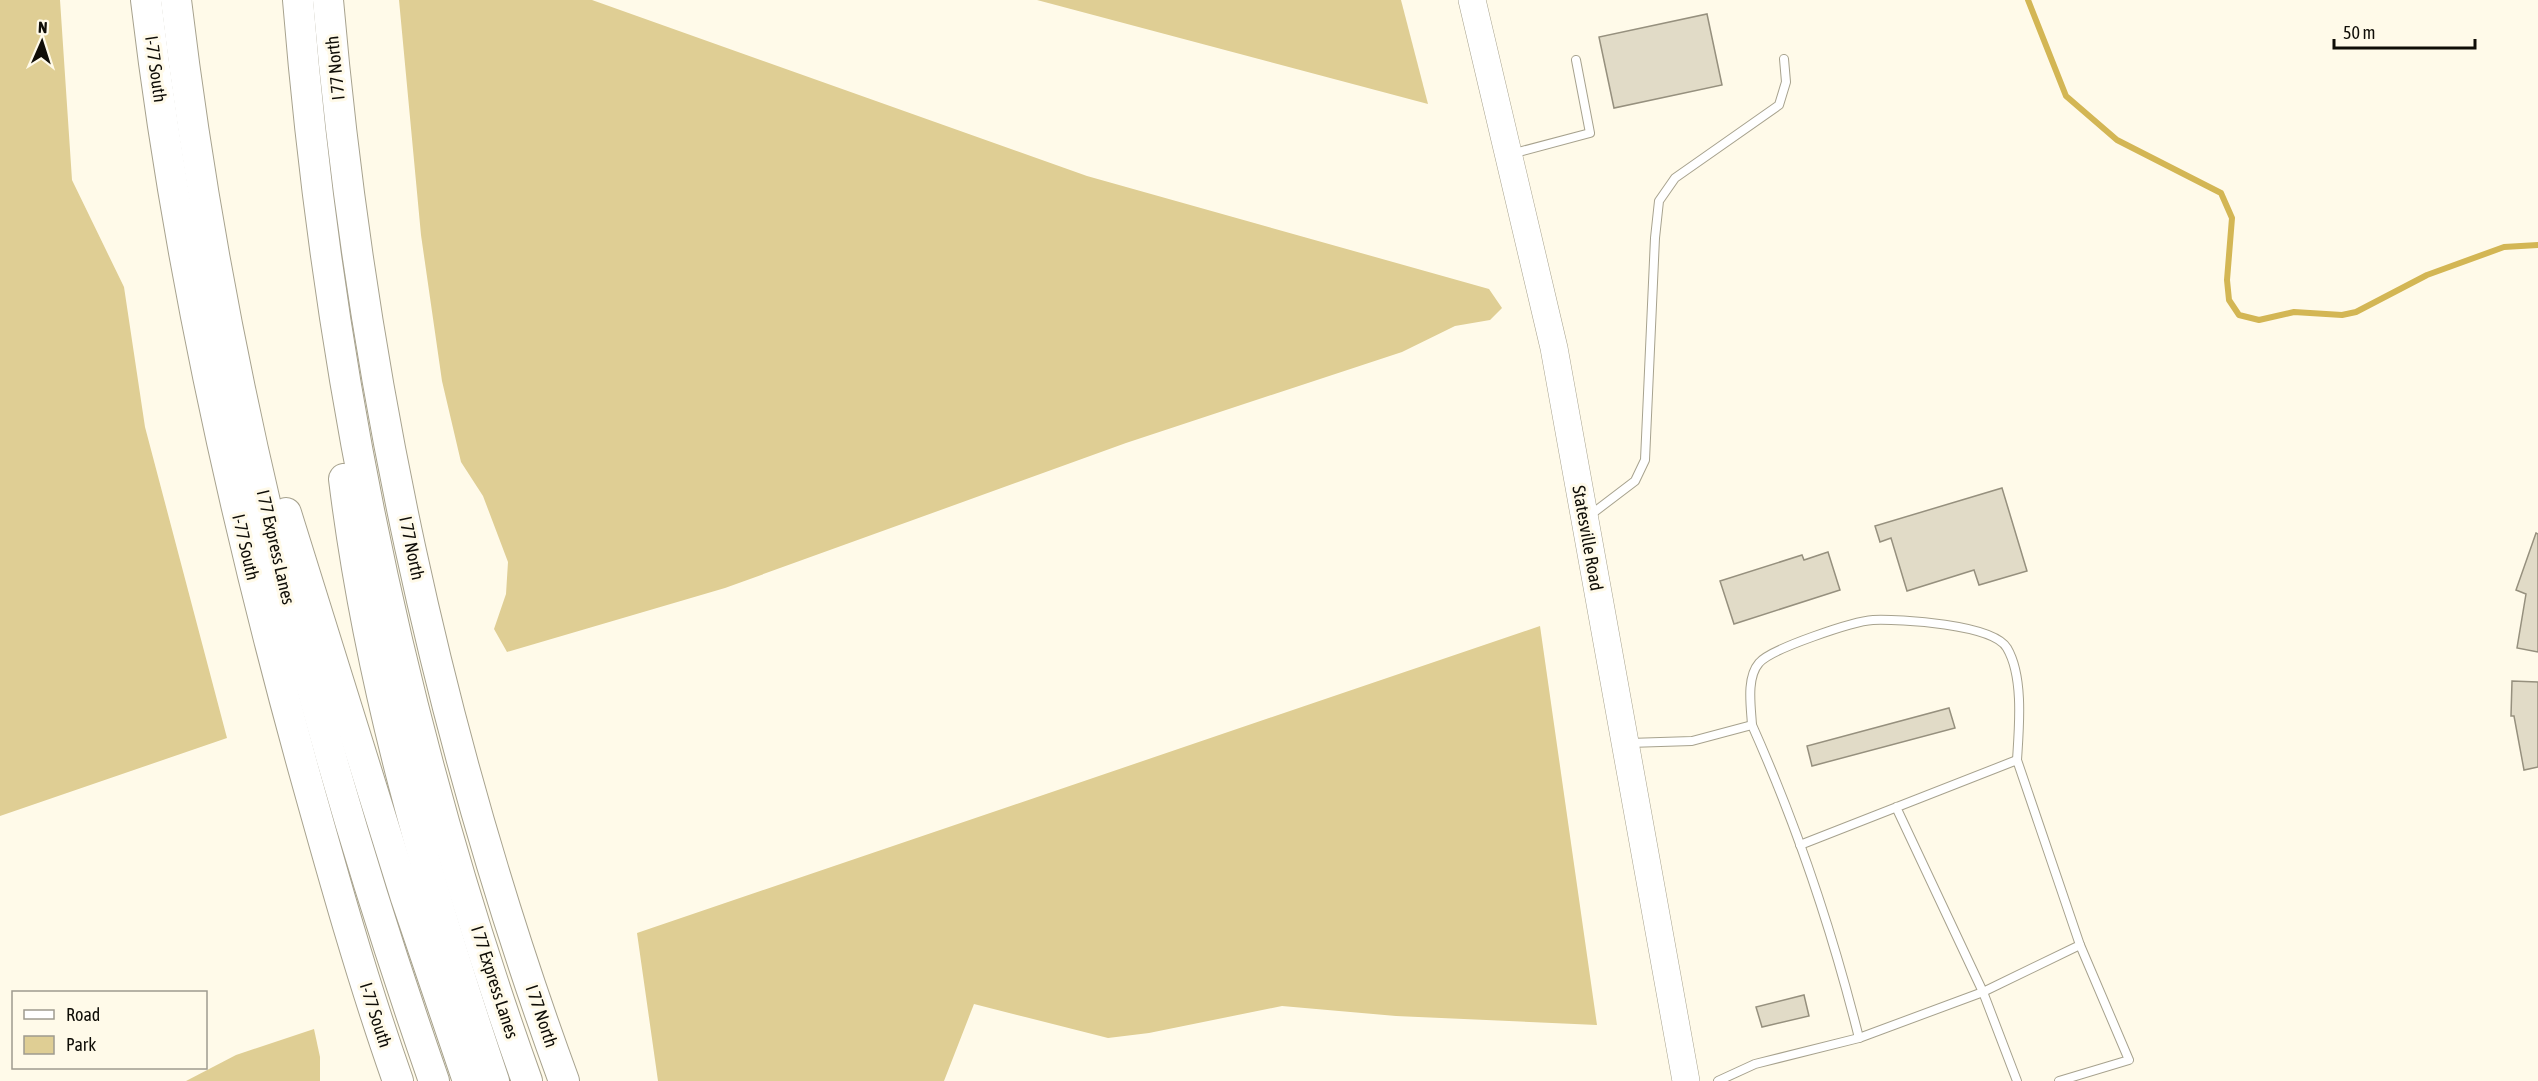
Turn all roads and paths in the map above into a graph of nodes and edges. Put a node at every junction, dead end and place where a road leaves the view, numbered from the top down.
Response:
1 (146, 0) edge
2 (176, 0) edge
3 (298, 0) edge
4 (328, 0) edge
5 (1472, 0) edge
6 (1784, 59) dead end
7 (1576, 60) dead end
8 (1510, 154) junction
9 (328, 275) junction
10 (225, 309) junction
11 (1585, 519) junction
12 (1752, 725) junction
13 (1625, 743) junction
14 (2017, 760) junction
15 (1896, 807) junction
16 (1800, 845) junction
17 (2080, 945) junction
18 (1983, 992) junction
19 (1859, 1038) junction
20 (398, 1081) edge
21 (434, 1081) edge
22 (468, 1081) edge
23 (494, 1081) edge
24 (527, 1081) edge
25 (564, 1081) edge
26 (1686, 1081) edge
27 (1718, 1081) edge
28 (2017, 1081) edge
29 (2059, 1081) edge

1 - 20 highway, I-77 South
2 - 10 highway, I 77 Express Lanes
3 - 9 highway, I 77 Express Lanes
4 - 25 highway, I 77 North
5 - 8 main road, Statesville Road
6 - 11 lane
7 - 8 lane
8 - 11 main road, Statesville Road
9 - 23 highway
9 - 24 highway, I 77 Express Lanes
10 - 21 highway, I 77 Express Lanes
10 - 22 highway
11 - 13 main road, Statesville Road
12 - 13 lane
12 - 14 lane
12 - 16 lane
13 - 26 main road, Statesville Road
14 - 15 lane
14 - 17 lane
15 - 16 lane
15 - 18 lane
16 - 19 lane
17 - 18 lane
17 - 29 lane
18 - 19 lane
18 - 28 lane
19 - 27 lane

